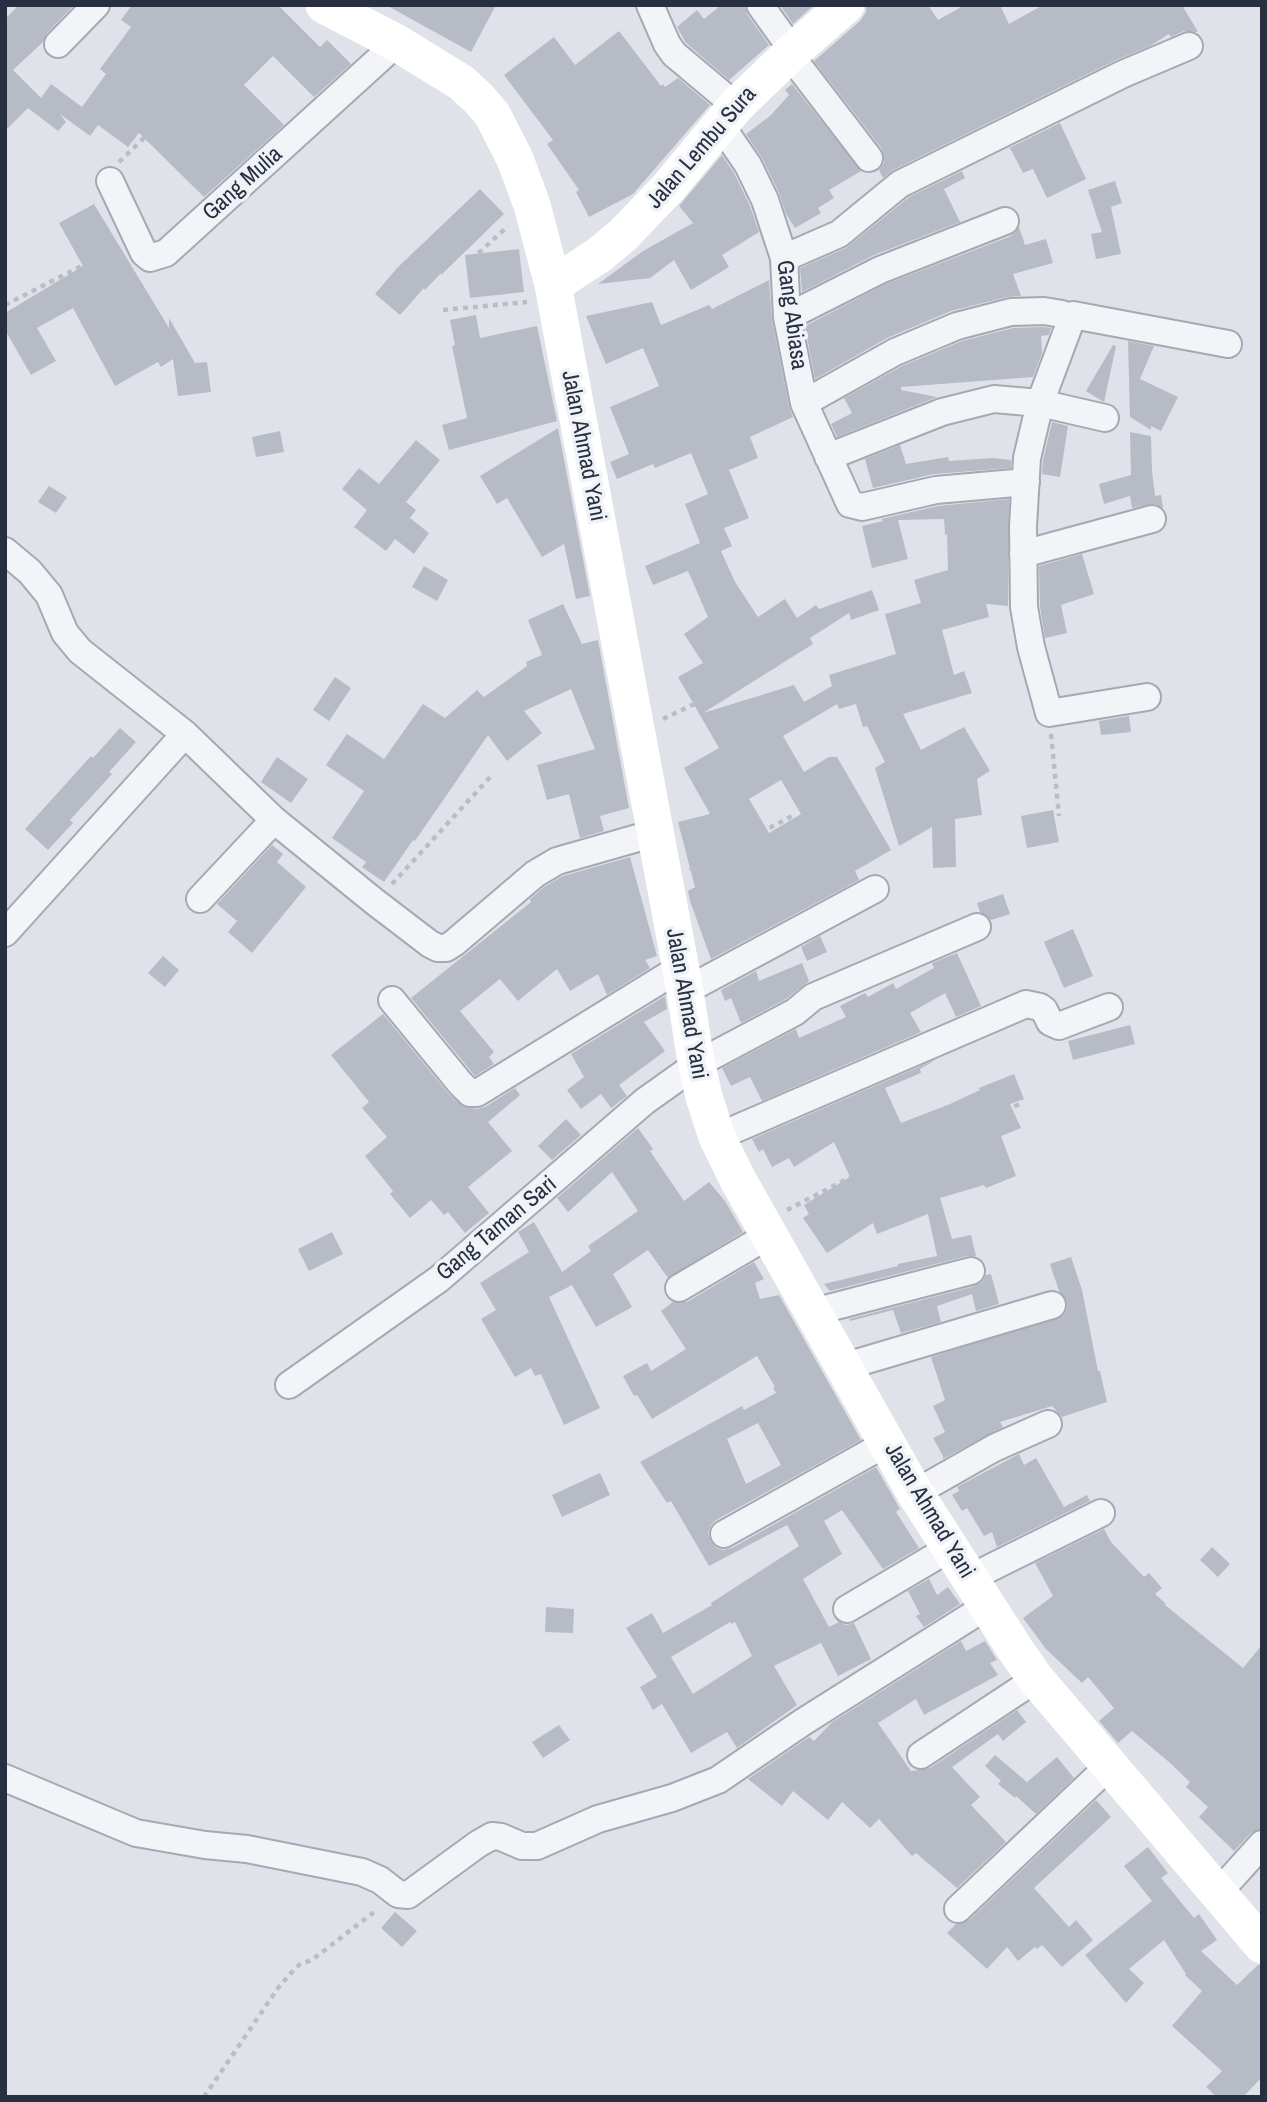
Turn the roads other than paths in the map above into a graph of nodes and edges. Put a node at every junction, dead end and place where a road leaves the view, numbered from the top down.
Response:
1 (96, 5) edge
2 (324, 5) edge
3 (650, 5) edge
4 (760, 5) edge
5 (846, 5) edge
6 (397, 43) junction
7 (58, 44) dead end
8 (1189, 46) dead end
9 (791, 53) junction
10 (728, 115) junction
11 (869, 158) dead end
12 (110, 181) road end
13 (1005, 221) dead end
14 (784, 258) junction
15 (555, 292) junction
16 (1062, 314) dead end
17 (788, 317) junction
18 (1228, 344) dead end
19 (804, 403) junction
20 (1040, 403) junction
21 (1105, 418) dead end
22 (828, 457) junction
23 (1026, 482) junction
24 (1152, 519) dead end
25 (5, 551) edge
26 (1023, 554) junction
27 (1147, 697) dead end
28 (185, 734) junction
29 (274, 820) junction
30 (655, 834) junction
31 (875, 889) dead end
32 (200, 899) dead end
33 (977, 927) dead end
34 (5, 933) edge
35 (683, 979) junction
36 (392, 1000) dead end
37 (1109, 1007) dead end
38 (696, 1064) junction
39 (718, 1138) junction
40 (765, 1229) junction
41 (971, 1271) dead end
42 (679, 1288) dead end
43 (1052, 1305) dead end
44 (813, 1312) junction
45 (843, 1367) junction
46 (289, 1385) dead end
47 (1048, 1424) dead end
48 (887, 1443) junction
49 (915, 1493) junction
50 (1101, 1513) dead end
51 (724, 1534) dead end
52 (950, 1548) junction
53 (978, 1592) junction
54 (847, 1609) dead end
55 (1036, 1679) junction
56 (921, 1755) dead end
57 (1109, 1766) junction
58 (5, 1778) edge
59 (1262, 1844) edge
60 (1218, 1893) junction
61 (958, 1909) dead end
62 (1262, 1945) edge

1 - 7 street
2 - 6 main road, Jalan Ahmad Yani
3 - 10 street, Gang Abiasa
4 - 9 street
5 - 9 main road, Jalan Lembu Sura
6 - 12 street, Gang Mulia
6 - 15 main road, Jalan Ahmad Yani
8 - 14 street
9 - 10 main road, Jalan Lembu Sura
9 - 11 street
10 - 14 street, Gang Abiasa
10 - 15 main road, Jalan Lembu Sura
13 - 17 street
14 - 17 street, Gang Abiasa
15 - 30 main road, Jalan Ahmad Yani
16 - 19 street
17 - 19 street, Gang Abiasa
18 - 20 street
19 - 22 street, Gang Abiasa
20 - 21 street
20 - 22 street
20 - 23 street
22 - 23 street, Gang Abiasa
23 - 26 street
24 - 26 street
25 - 28 street
26 - 27 street
28 - 29 street
28 - 34 street
29 - 30 street
29 - 32 street
30 - 35 main road, Jalan Ahmad Yani
31 - 35 street
33 - 38 street, Gang Taman Sari
35 - 36 street
35 - 38 main road, Jalan Ahmad Yani
37 - 39 street
38 - 39 main road, Jalan Ahmad Yani
38 - 46 street, Gang Taman Sari
39 - 40 main road, Jalan Ahmad Yani
40 - 42 street
40 - 44 main road, Jalan Ahmad Yani
41 - 44 street
43 - 45 street
44 - 45 main road, Jalan Ahmad Yani
45 - 48 main road, Jalan Ahmad Yani
47 - 49 street
48 - 49 main road, Jalan Ahmad Yani
48 - 51 street
49 - 52 main road, Jalan Ahmad Yani
50 - 53 street
52 - 53 main road, Jalan Ahmad Yani
52 - 54 street
53 - 55 main road, Jalan Ahmad Yani
53 - 58 street
55 - 56 street
55 - 57 main road, Jalan Ahmad Yani
57 - 60 main road, Jalan Ahmad Yani
57 - 61 street
59 - 60 street
60 - 62 main road, Jalan Ahmad Yani

